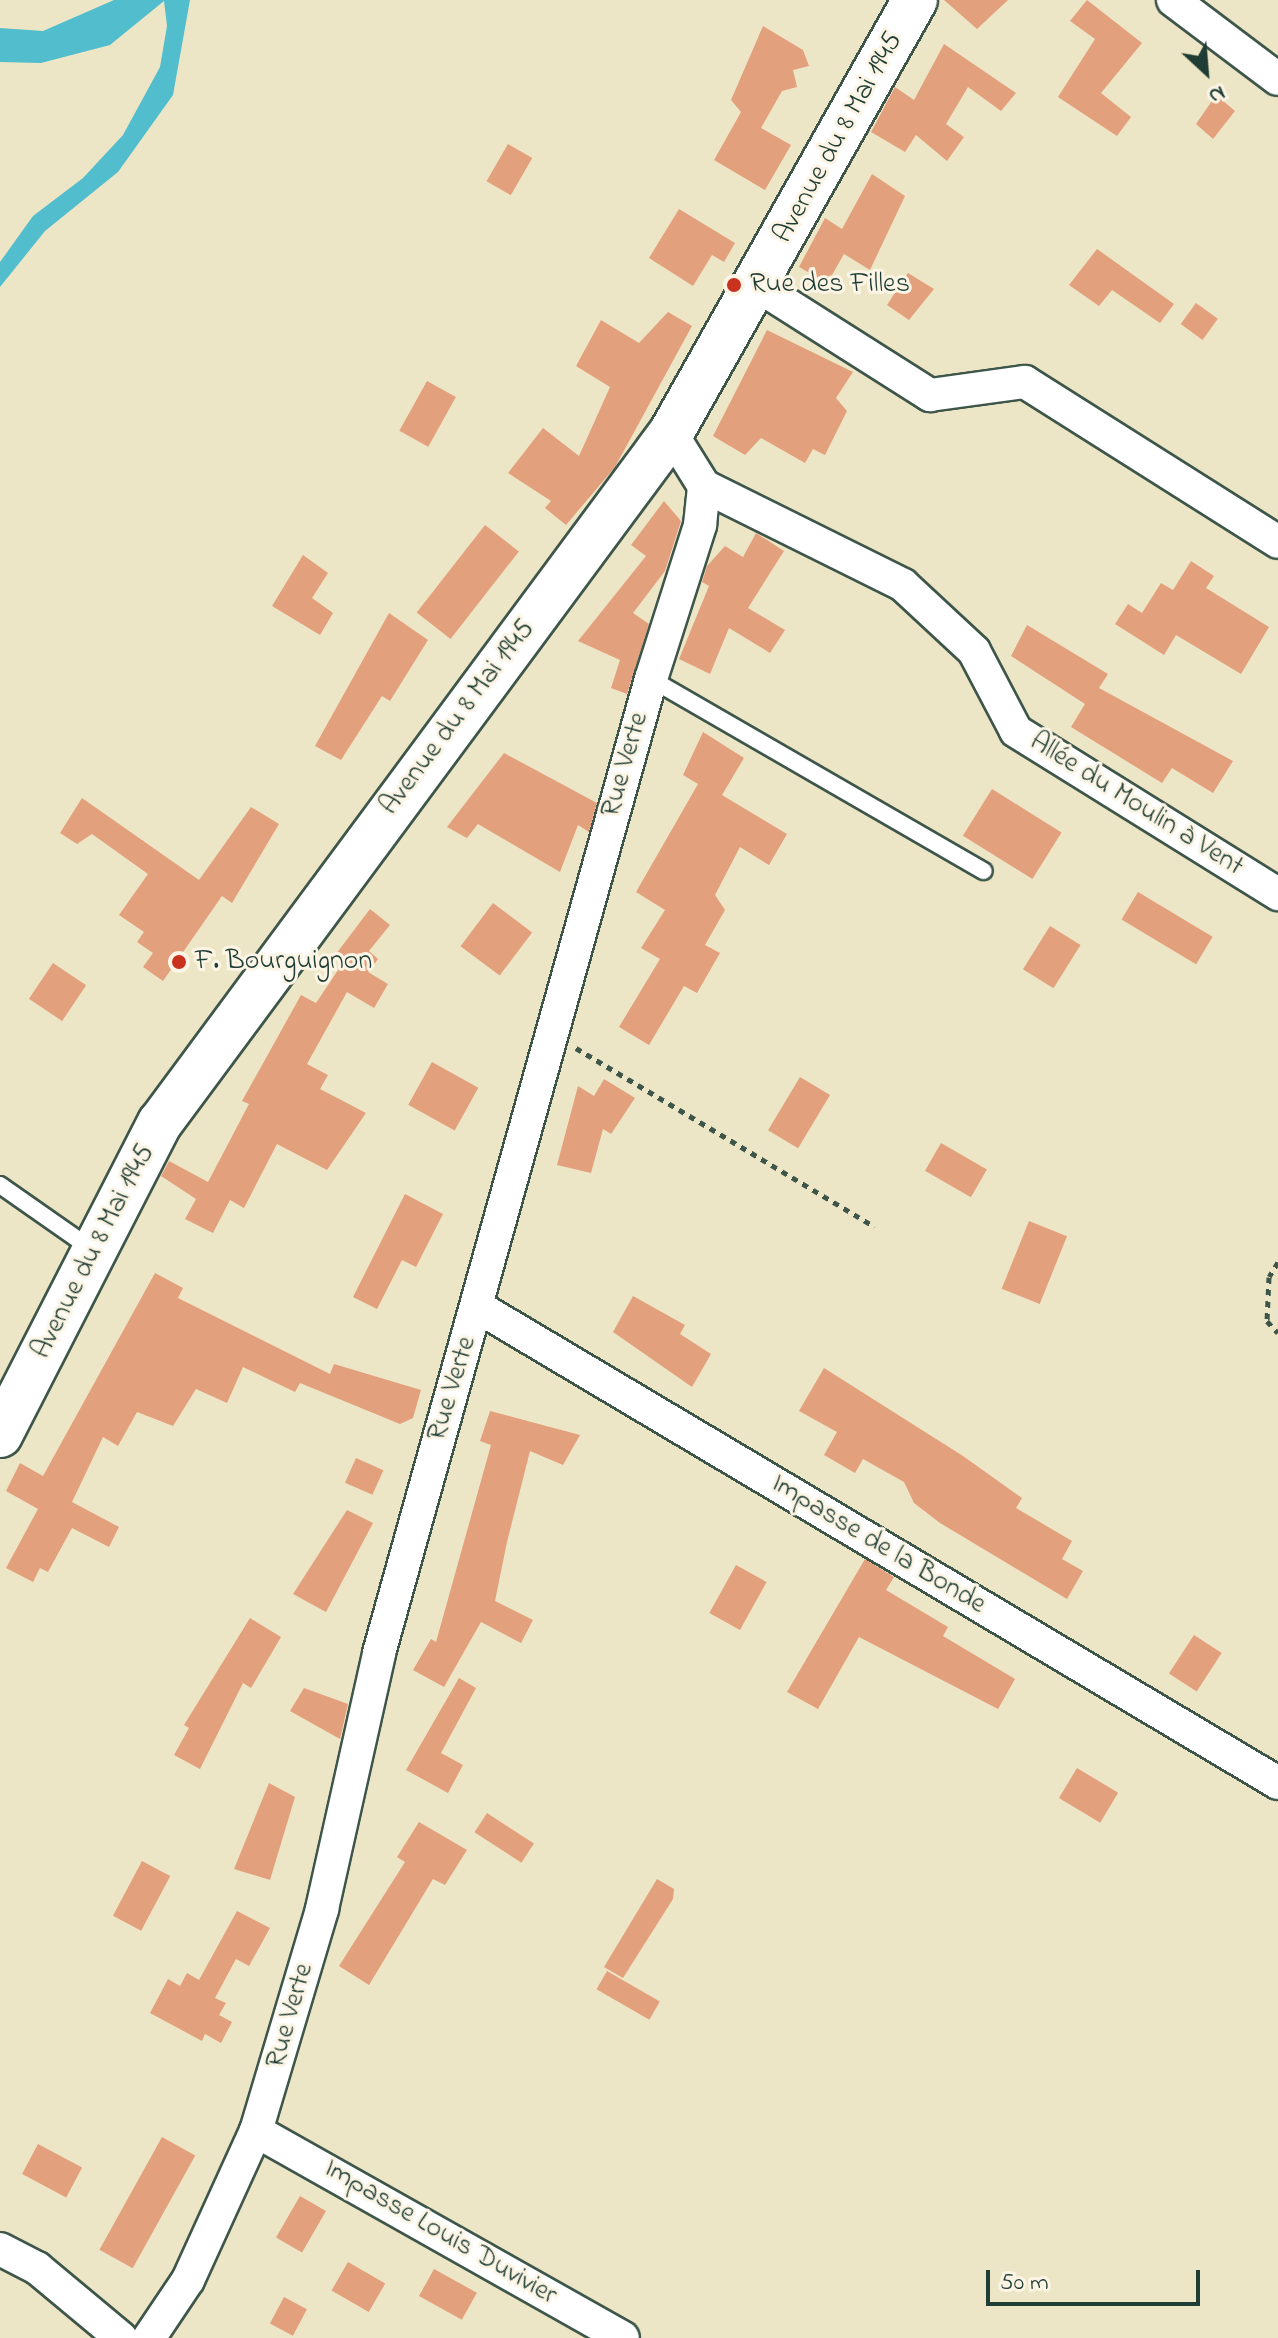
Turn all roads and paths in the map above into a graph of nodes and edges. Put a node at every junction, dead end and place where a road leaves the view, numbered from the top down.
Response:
1 (915, 0) edge
2 (1173, 0) edge
3 (1278, 79) edge
4 (758, 286) junction
5 (671, 433) junction
6 (704, 486) junction
7 (1278, 542) edge
8 (651, 679) junction
9 (983, 871) dead end
10 (1278, 894) edge
11 (551, 1033) junction
12 (0, 1185) edge
13 (875, 1227) dead end
14 (94, 1251) junction
15 (1278, 1262) edge
16 (478, 1307) junction
17 (1278, 1333) edge
18 (0, 1435) edge
19 (1278, 1783) edge
20 (256, 2131) junction
21 (0, 2249) edge
22 (121, 2338) edge
23 (149, 2338) edge
24 (623, 2338) edge

1 - 4 main road, Avenue du 8 Mai 1945
2 - 3 street
4 - 5 main road, Avenue du 8 Mai 1945
4 - 7 street
5 - 6 street
5 - 14 main road, Avenue du 8 Mai 1945
6 - 8 street, Rue Verte
6 - 10 street, Allée du Moulin à Vent
8 - 9 lane
8 - 11 street, Rue Verte
11 - 13 path
11 - 16 street, Rue Verte
12 - 14 lane
14 - 18 main road, Avenue du 8 Mai 1945
15 - 17 path
16 - 19 street, Impasse de la Bonde
16 - 20 street, Rue Verte
20 - 23 street, Rue Verte
20 - 24 street, Impasse Louis Duvivier
21 - 22 street

